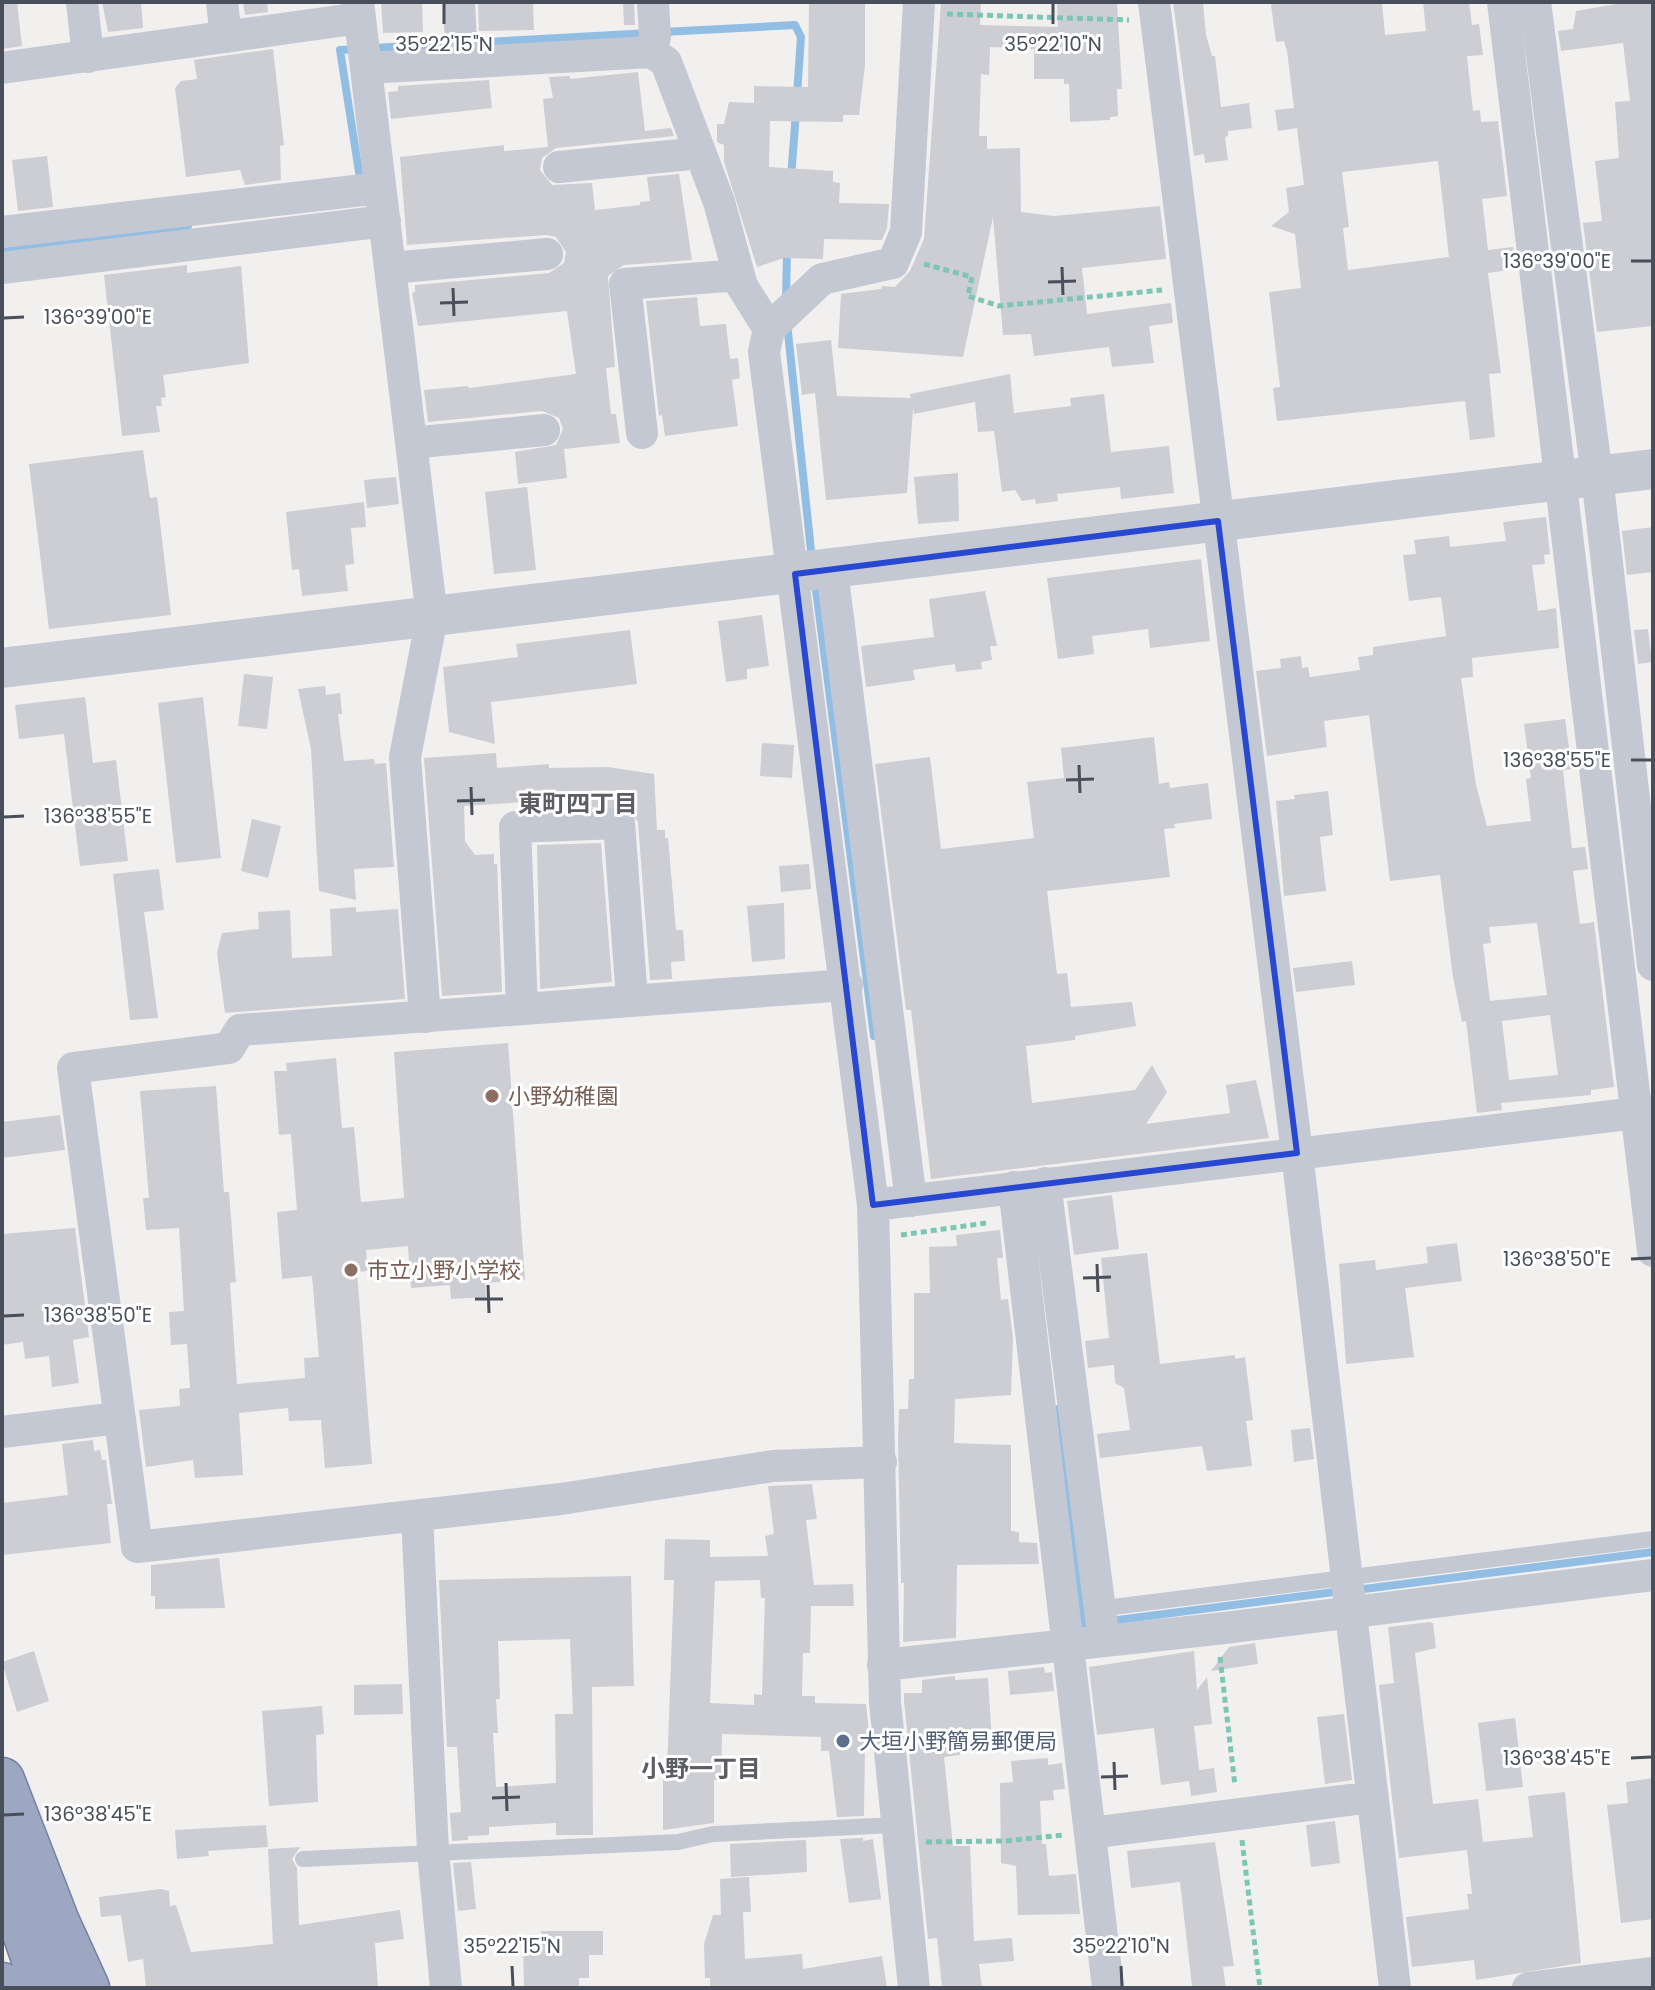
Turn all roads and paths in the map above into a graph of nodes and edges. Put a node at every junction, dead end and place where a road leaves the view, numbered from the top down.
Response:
1 (82, 2) edge
2 (222, 2) edge
3 (459, 2) edge
4 (653, 2) edge
5 (1503, 2) edge
6 (1535, 2) edge
7 (918, 7) edge
8 (359, 10) edge
9 (1155, 12) edge
10 (226, 37) junction
11 (651, 52) junction
12 (88, 57) junction
13 (462, 63) junction
14 (2, 68) edge
15 (366, 68) junction
16 (700, 153) junction
17 (559, 167) dead end
18 (380, 188) junction
19 (385, 221) junction
20 (2, 232) edge
21 (547, 254) dead end
22 (896, 256) junction
23 (2, 268) edge
24 (390, 268) junction
25 (739, 275) junction
26 (1189, 287) junction
27 (769, 329) junction
28 (544, 430) dead end
29 (642, 433) dead end
30 (411, 443) junction
31 (1653, 469) edge
32 (1579, 478) junction
33 (1218, 521) junction
34 (813, 572) junction
35 (432, 617) junction
36 (2, 668) edge
37 (1653, 965) edge
38 (847, 985) junction
39 (632, 1000) junction
40 (522, 1008) junction
41 (425, 1017) junction
42 (1644, 1112) edge
43 (1297, 1153) junction
44 (1030, 1185) junction
45 (911, 1201) junction
46 (873, 1205) junction
47 (1018, 1219) junction
48 (876, 1238) junction
49 (1653, 1251) edge
50 (118, 1418) junction
51 (2, 1432) edge
52 (881, 1462) junction
53 (417, 1516) junction
54 (1653, 1539) edge
55 (1653, 1575) edge
56 (1345, 1578) junction
57 (1097, 1609) junction
58 (1349, 1613) junction
59 (1104, 1641) junction
60 (1066, 1646) junction
61 (883, 1665) junction
62 (2, 1780) edge
63 (1372, 1797) junction
64 (1090, 1833) junction
65 (896, 1834) junction
66 (433, 1851) junction
67 (303, 1859) dead end
68 (2, 1867) edge
69 (1653, 1973) edge
70 (44, 1988) edge
71 (87, 1988) edge
72 (446, 1988) edge
73 (914, 1988) edge
74 (1108, 1988) edge
75 (1395, 1988) edge
76 (1528, 1988) edge

1 - 12 street
2 - 10 street
3 - 13 street
4 - 11 street
5 - 32 street
6 - 32 street
7 - 9 path
7 - 22 street
8 - 10 street
8 - 15 street
9 - 26 street
10 - 12 street
11 - 13 street
11 - 16 street
12 - 14 street
13 - 15 street
15 - 18 street
16 - 17 street
16 - 25 street
18 - 19 street
18 - 20 street
19 - 23 street
19 - 24 street
21 - 24 street
22 - 26 path
22 - 27 street
24 - 30 street
25 - 27 street
25 - 29 street
26 - 33 street
27 - 34 street
28 - 30 street
30 - 35 street
31 - 32 street
32 - 33 street
32 - 37 street
32 - 42 street
33 - 34 street
33 - 43 street
34 - 35 street
34 - 38 street
34 - 45 street
35 - 36 street
35 - 41 street
38 - 39 street
38 - 46 street
39 - 40 street
39 - 40 street
40 - 41 street
41 - 50 street
42 - 43 street
42 - 49 street
43 - 44 street
43 - 56 street
44 - 45 street
44 - 47 street
44 - 57 street
45 - 46 street
46 - 48 street
47 - 48 path
47 - 60 street
48 - 52 street
50 - 51 street
50 - 53 street
52 - 53 street
52 - 61 street
53 - 66 street
54 - 56 lane
55 - 58 street
56 - 57 lane
56 - 58 street
57 - 59 street
58 - 59 street
58 - 63 street
59 - 60 street
60 - 61 street
60 - 64 street
61 - 65 street
62 - 71 highway
63 - 64 street
63 - 75 street
64 - 65 path
64 - 74 street
65 - 66 lane
65 - 73 street
66 - 67 lane
66 - 72 street
68 - 70 highway
69 - 76 street

